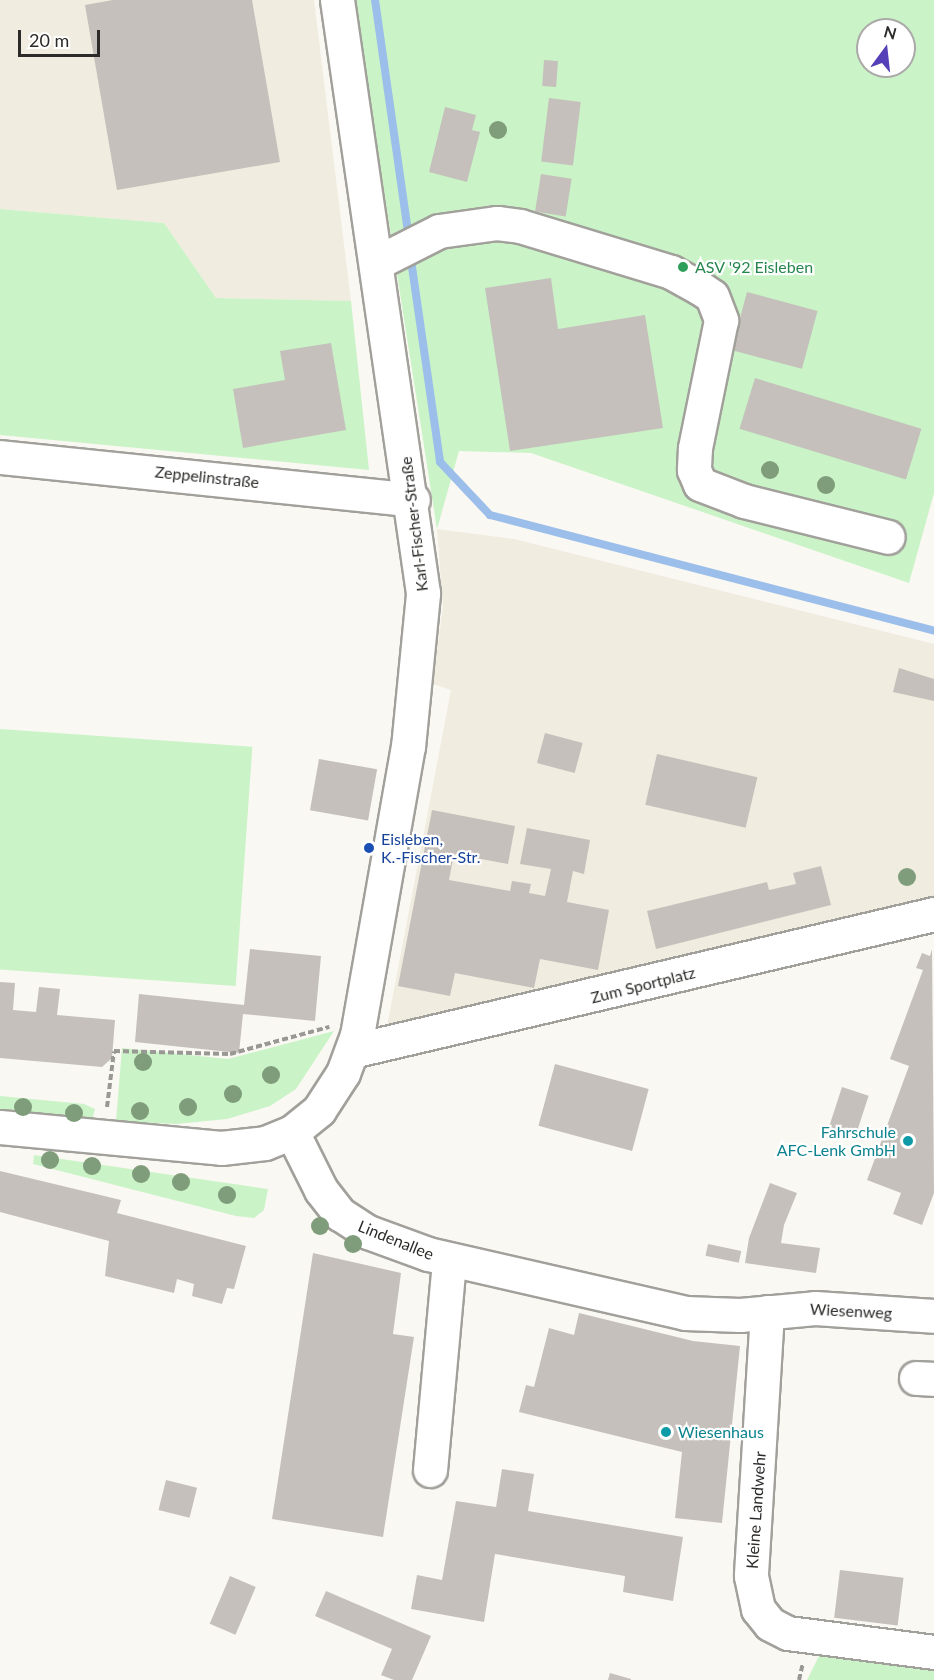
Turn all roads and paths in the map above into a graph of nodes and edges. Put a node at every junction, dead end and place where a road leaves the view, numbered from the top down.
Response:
1 (337, 0) edge
2 (387, 256) junction
3 (0, 457) edge
4 (413, 500) junction
5 (888, 537) dead end
6 (934, 914) edge
7 (361, 1018) junction
8 (352, 1052) junction
9 (0, 1127) edge
10 (292, 1132) junction
11 (104, 1138) junction
12 (449, 1260) junction
13 (767, 1312) junction
14 (934, 1316) edge
15 (430, 1470) dead end
16 (934, 1652) edge

1 - 2 street, Karl-Fischer-Straße
2 - 4 street, Karl-Fischer-Straße
2 - 5 street
3 - 4 street, Zeppelinstraße
4 - 7 street, Karl-Fischer-Straße
6 - 8 street, Zum Sportplatz
7 - 8 street, Karl-Fischer-Straße
7 - 11 path
8 - 10 street, Karl-Fischer-Straße
9 - 11 street
10 - 11 street
10 - 12 street, Lindenallee
12 - 13 street, Lindenallee
12 - 15 street
13 - 14 street, Wiesenweg
13 - 16 street, Kleine Landwehr

